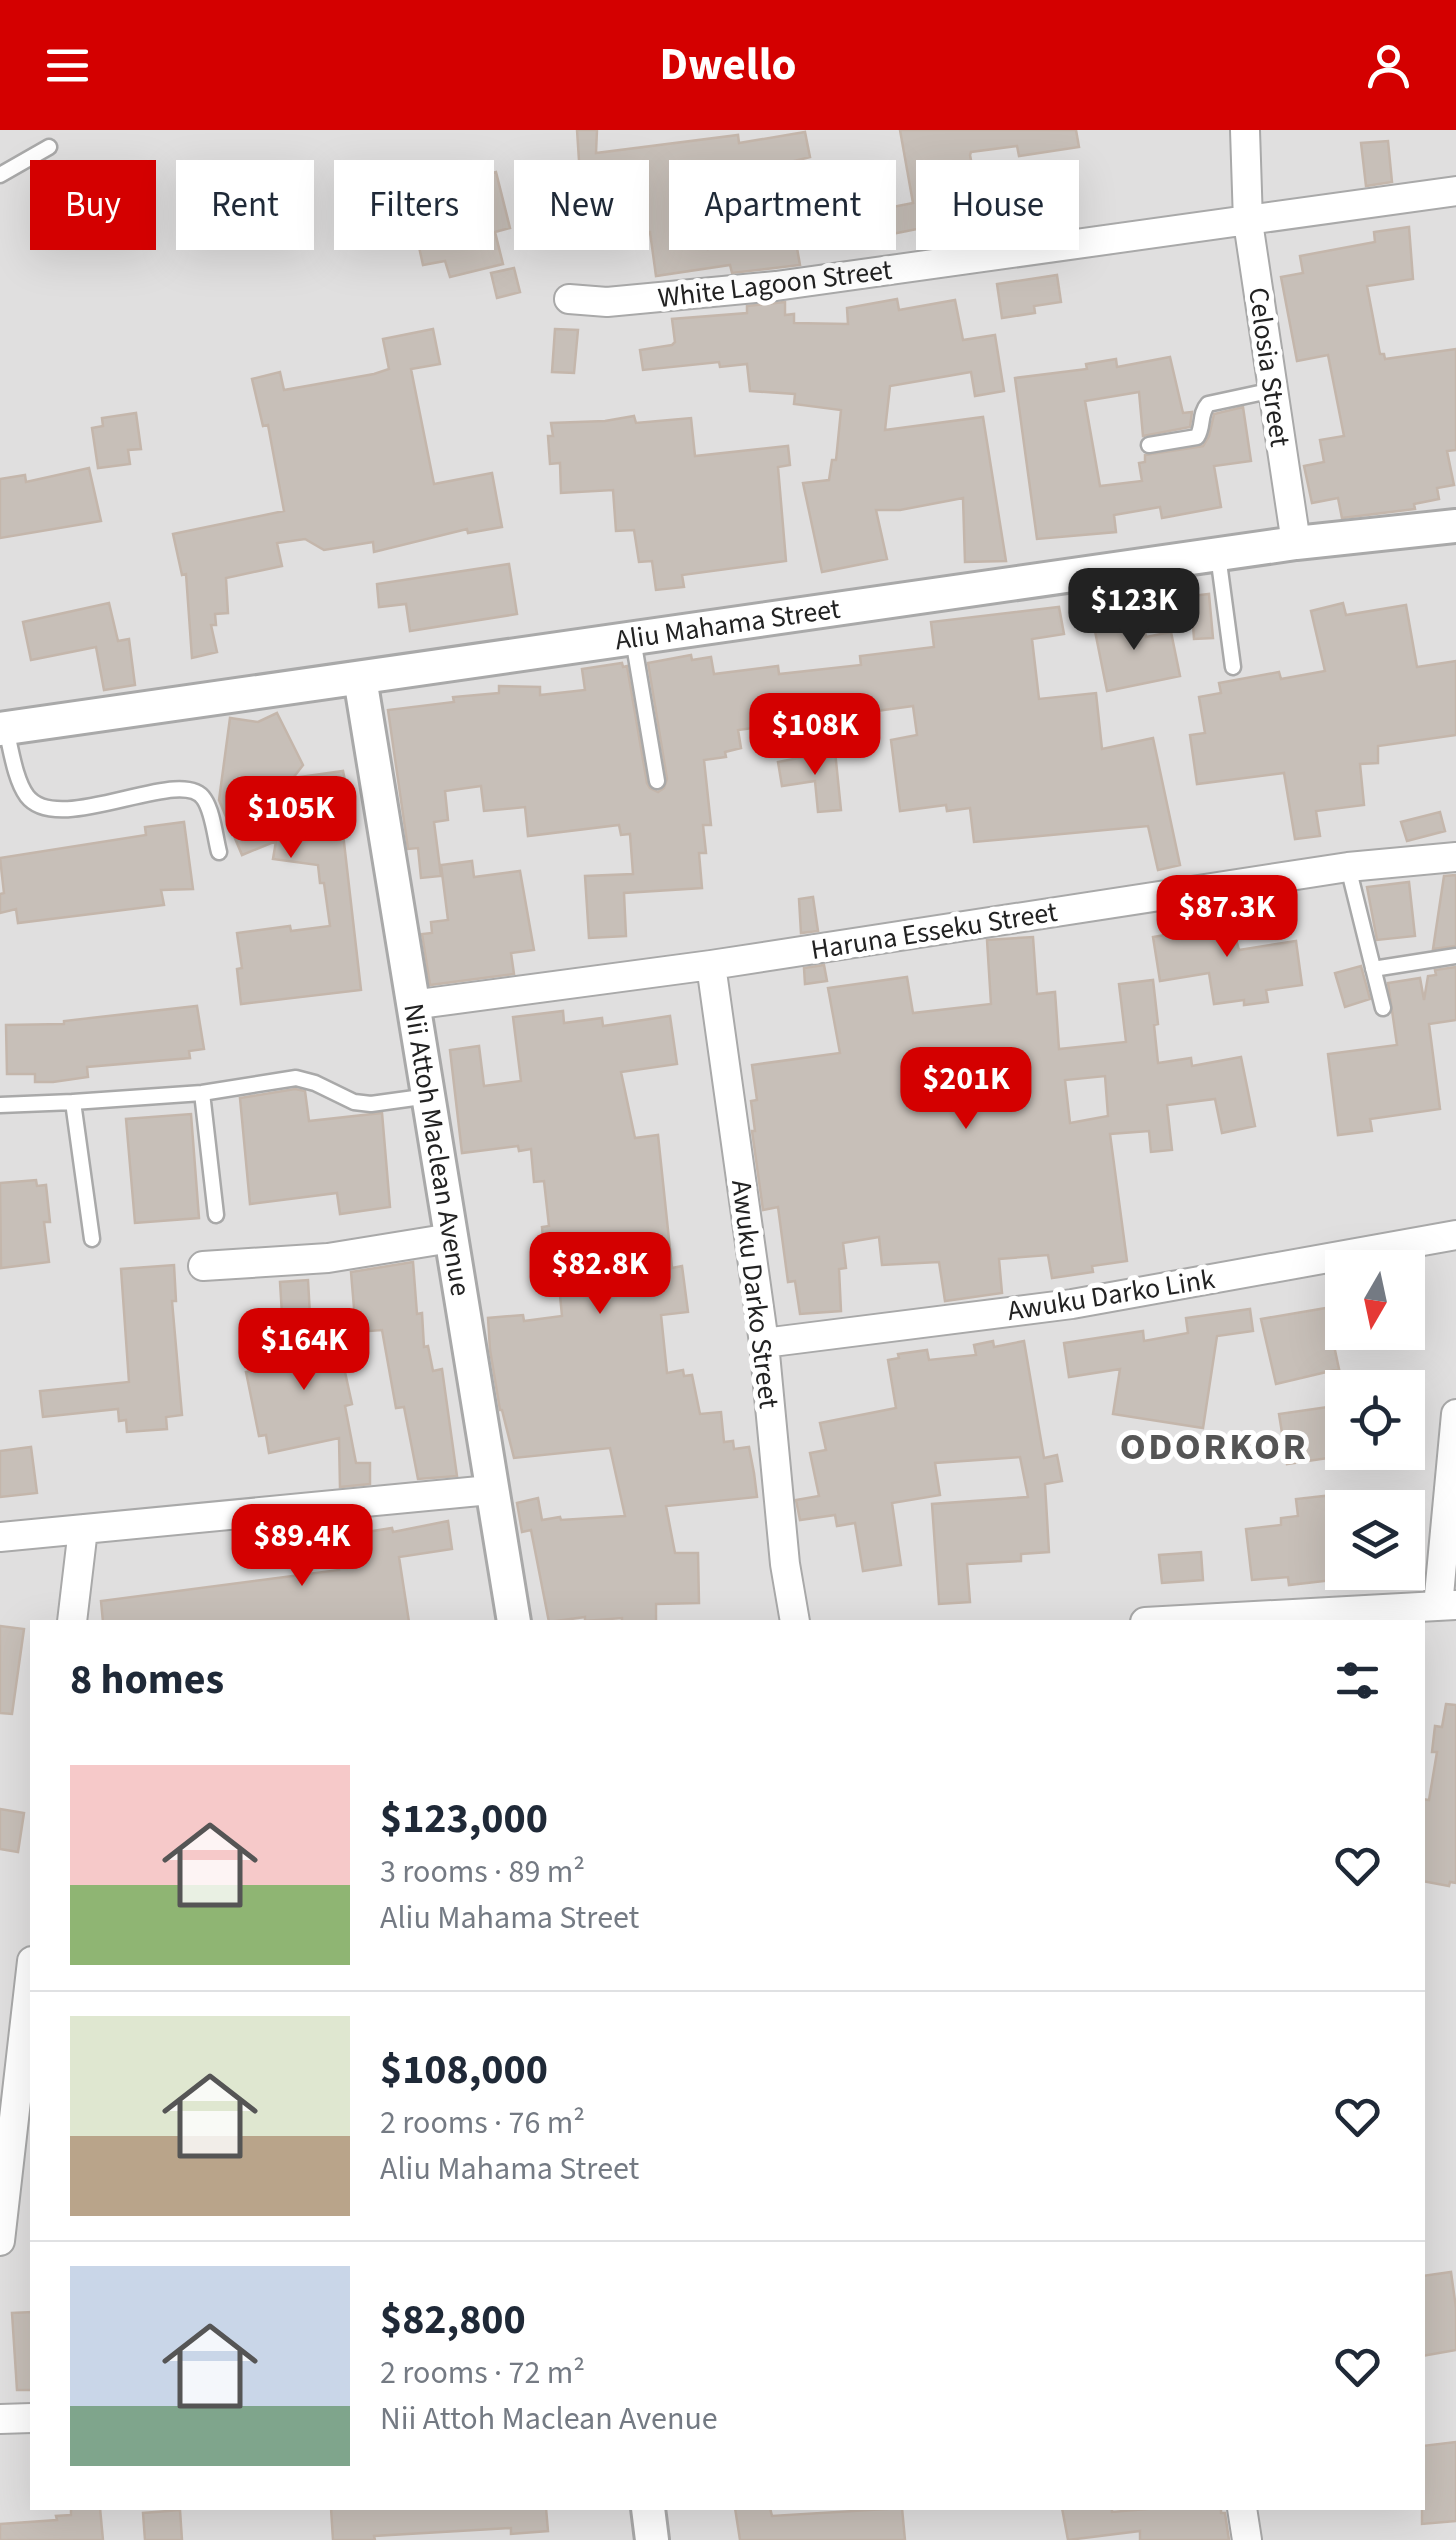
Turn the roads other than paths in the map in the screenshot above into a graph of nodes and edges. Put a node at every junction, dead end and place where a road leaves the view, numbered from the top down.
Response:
1 (1246, 130) edge
2 (49, 147) dead end
3 (0, 175) edge
4 (1456, 191) edge
5 (1248, 222) junction
6 (569, 299) dead end
7 (1273, 390) junction
8 (1149, 445) dead end
9 (1456, 526) edge
10 (1296, 543) junction
11 (1218, 555) junction
12 (633, 640) junction
13 (1233, 667) dead end
14 (360, 678) junction
15 (3, 729) edge
16 (657, 781) dead end
17 (218, 852) dead end
18 (1456, 858) edge
19 (1348, 867) junction
20 (1456, 956) edge
21 (710, 965) junction
22 (1373, 969) junction
23 (412, 1005) junction
24 (1382, 1008) dead end
25 (202, 1093) junction
26 (429, 1096) junction
27 (73, 1102) junction
28 (0, 1105) edge
29 (216, 1215) dead end
30 (1456, 1235) edge
31 (450, 1238) junction
32 (92, 1239) dead end
33 (203, 1266) dead end
34 (764, 1343) junction
35 (1456, 1414) edge
36 (490, 1490) junction
37 (82, 1530) junction
38 (0, 1537) edge
39 (1447, 1605) edge
40 (72, 1620) edge
41 (514, 1620) edge
42 (795, 1620) edge
43 (1181, 1620) edge
44 (30, 1978) edge
45 (0, 2241) edge
46 (30, 2418) edge
47 (0, 2419) edge
48 (648, 2510) edge
49 (1242, 2510) edge
50 (652, 2540) edge
51 (1247, 2540) edge

1 - 5 street, Celosia Street
2 - 3 lane
4 - 5 street, White Lagoon Street
5 - 6 street, White Lagoon Street
5 - 7 street, Celosia Street
7 - 8 lane
7 - 10 street, Celosia Street
9 - 10 street, Aliu Mahama Street
10 - 11 street, Aliu Mahama Street
11 - 12 street, Aliu Mahama Street
11 - 13 lane
12 - 14 street, Aliu Mahama Street
12 - 16 lane
14 - 15 street, Aliu Mahama Street
14 - 23 street, Nii Attoh Maclean Avenue
15 - 17 lane
18 - 19 street, Haruna Esseku Street
19 - 21 street, Haruna Esseku Street
19 - 22 lane
20 - 22 lane
21 - 23 street, Haruna Esseku Street
21 - 34 street, Awuku Darko Street
22 - 24 lane
23 - 26 street, Nii Attoh Maclean Avenue
25 - 26 lane
25 - 27 lane
25 - 29 lane
26 - 31 street, Nii Attoh Maclean Avenue
27 - 28 lane
27 - 32 lane
30 - 34 street, Awuku Darko Link
31 - 33 street
31 - 36 street, Nii Attoh Maclean Avenue
34 - 42 street, Awuku Darko Street
35 - 39 street
36 - 37 street
36 - 41 street, Nii Attoh Maclean Avenue
37 - 38 street
37 - 40 street
39 - 43 street
44 - 45 street
46 - 47 street
48 - 50 street
49 - 51 street

